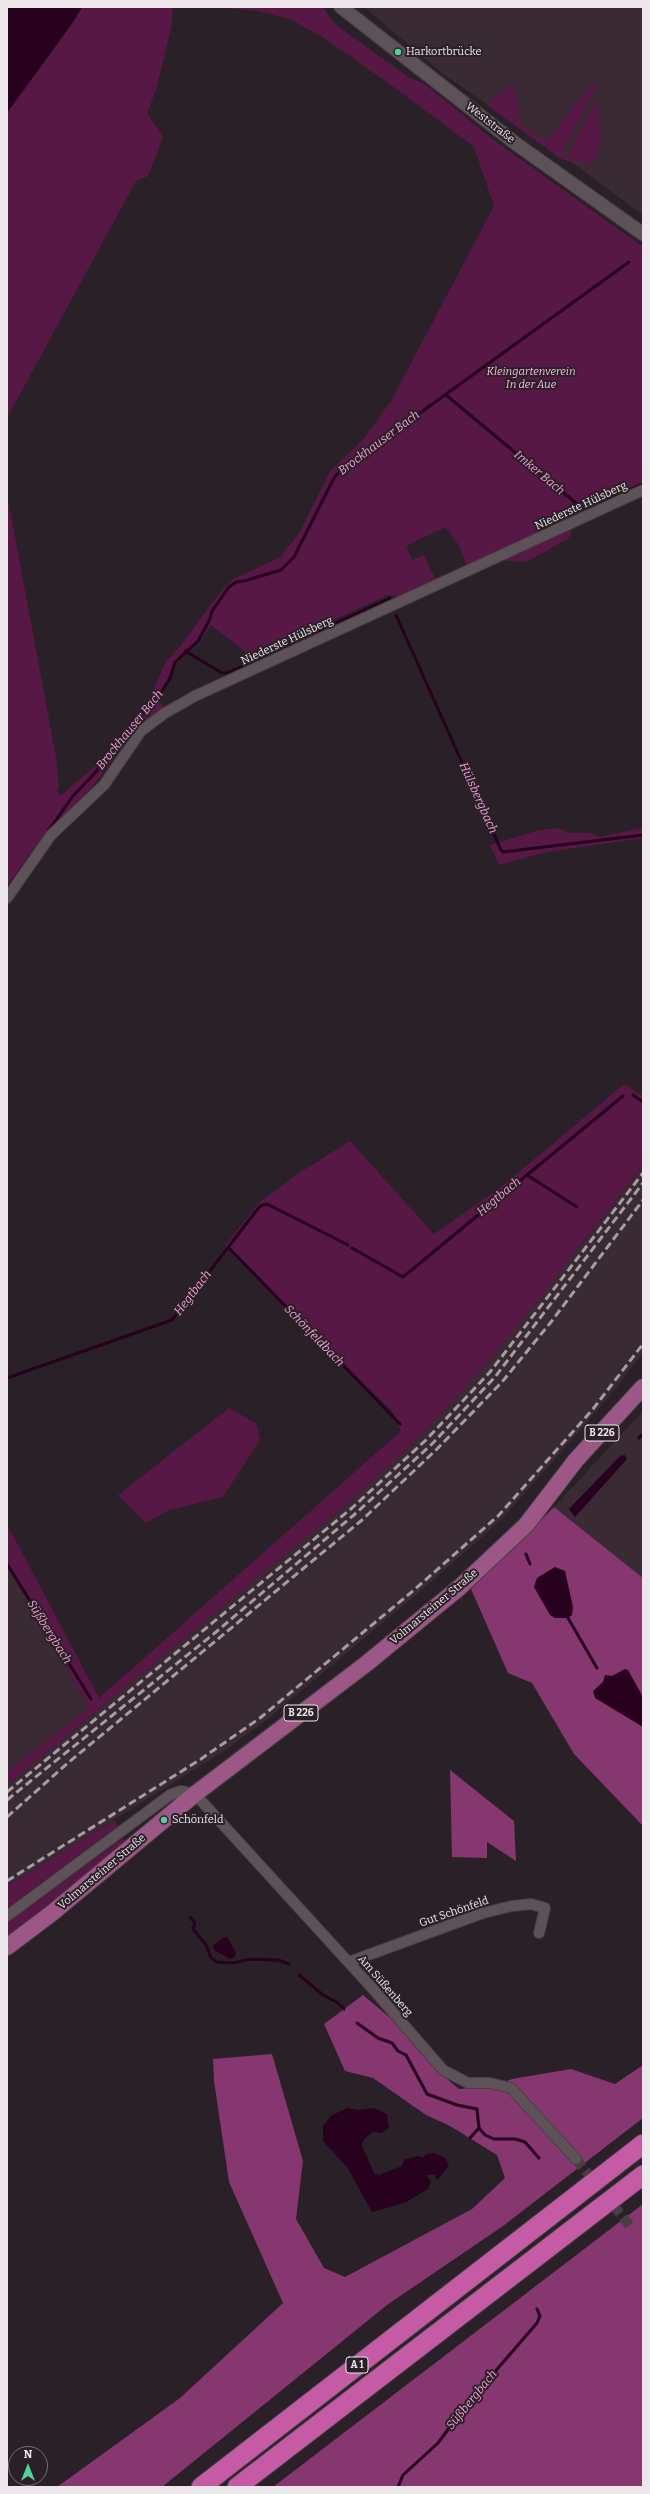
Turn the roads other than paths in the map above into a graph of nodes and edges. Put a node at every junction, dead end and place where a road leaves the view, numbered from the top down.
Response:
1 (341, 7) edge
2 (643, 234) edge
3 (643, 490) edge
4 (7, 898) edge
5 (643, 1387) edge
6 (195, 1794) junction
7 (7, 1916) edge
8 (539, 1933) dead end
9 (7, 1947) edge
10 (349, 1962) junction
11 (643, 2144) edge
12 (576, 2158) tunnel mouth
13 (643, 2175) edge
14 (201, 2487) edge
15 (237, 2487) edge

1 - 2 street, Weststraße
3 - 4 street, Niederste Hülsberg
5 - 6 main road, Volmarsteiner Straße / B 226
6 - 7 street, Volmarsteiner Straße
6 - 9 main road, Volmarsteiner Straße / B 226
6 - 10 street, Am Süßenberg
8 - 10 street, Gut Schönfeld
10 - 12 street, Am Süßenberg
11 - 14 highway, A 1
13 - 15 highway, A 1

